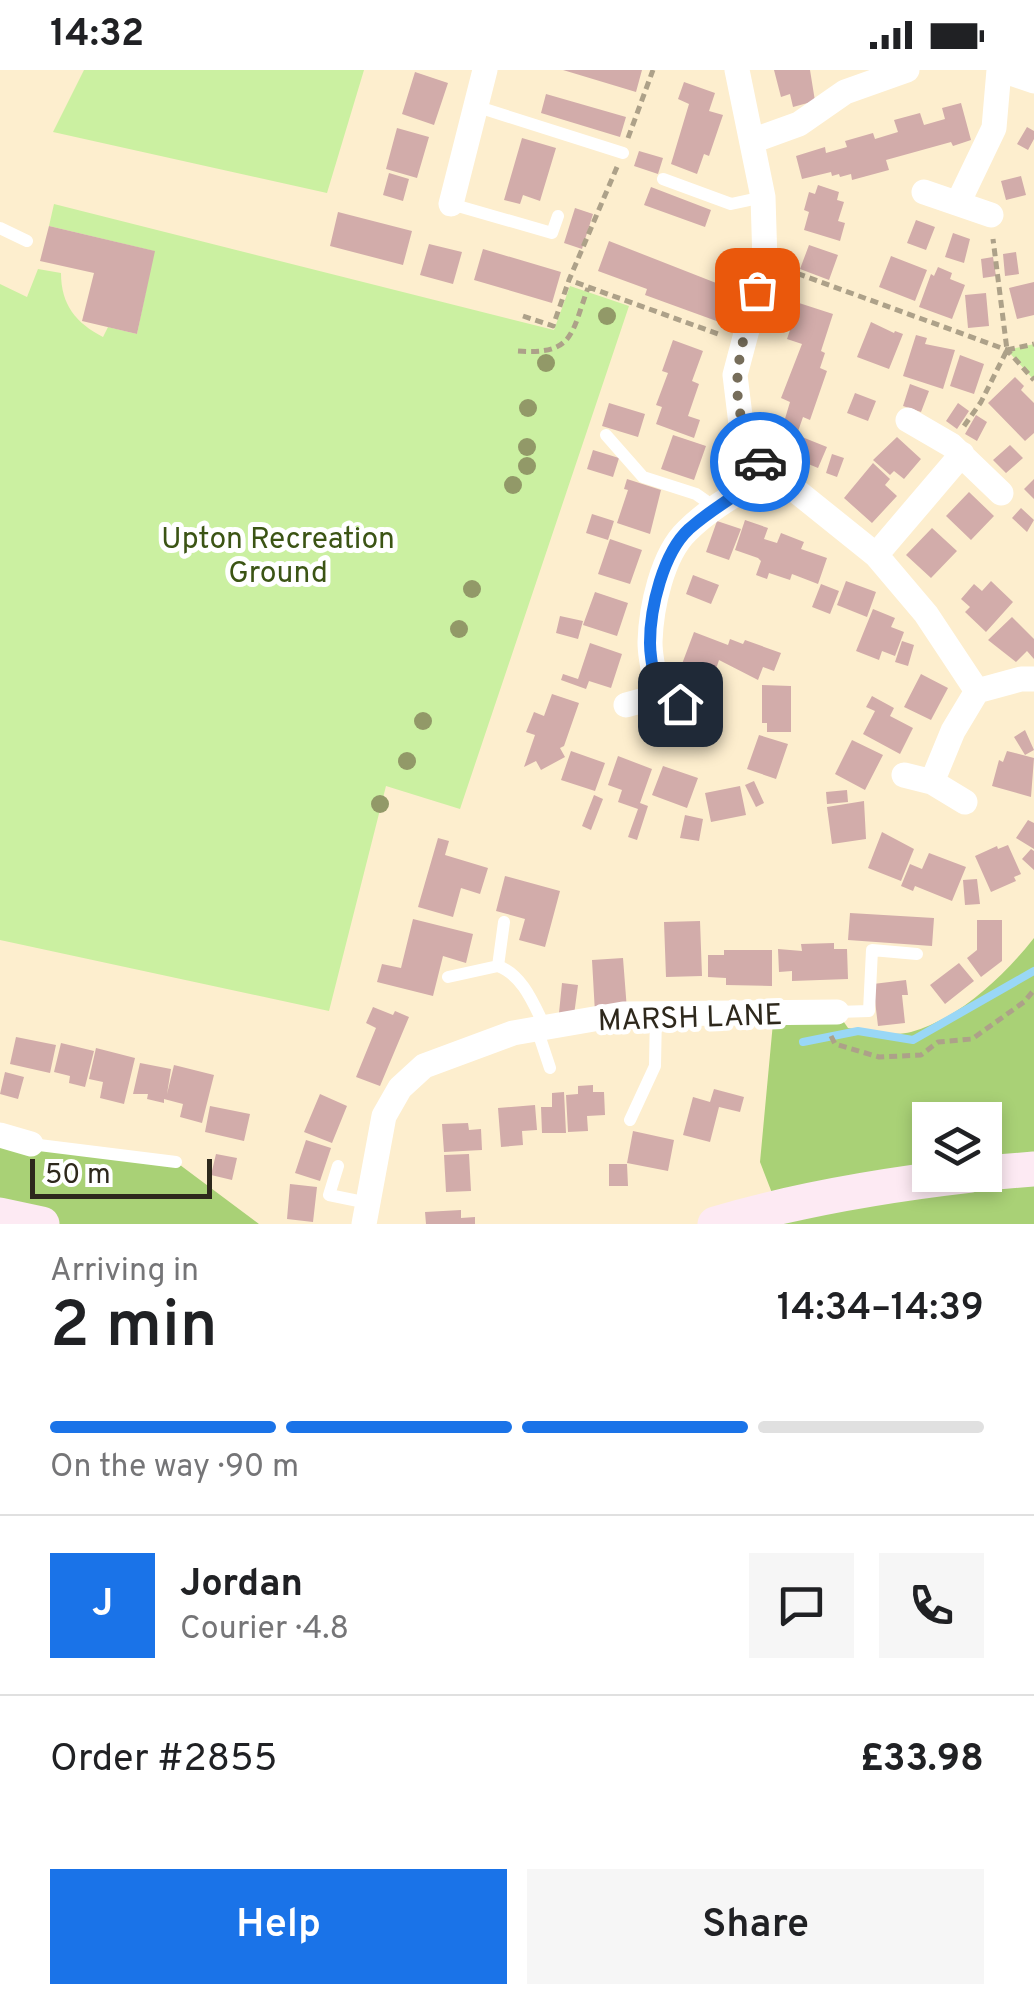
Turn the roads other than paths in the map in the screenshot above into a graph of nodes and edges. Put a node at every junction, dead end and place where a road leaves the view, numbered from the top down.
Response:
1 (485, 70) edge
2 (737, 70) edge
3 (907, 70) edge
4 (1000, 70) edge
5 (1034, 81) edge
6 (475, 106) junction
7 (752, 141) junction
8 (622, 152) road end
9 (663, 179) dead end
10 (924, 192) dead end
11 (763, 197) junction
12 (958, 203) junction
13 (451, 204) joint
14 (991, 214) road end
15 (558, 216) dead end
16 (0, 228) edge
17 (27, 242) dead end
18 (908, 420) dead end
19 (606, 435) dead end
20 (957, 450) junction
21 (772, 472) junction
22 (1001, 493) dead end
23 (716, 508) junction
24 (876, 555) junction
25 (1034, 679) edge
26 (978, 691) junction
27 (658, 696) junction
28 (626, 705) dead end
29 (701, 711) dead end
30 (904, 775) dead end
31 (932, 782) junction
32 (965, 802) dead end
33 (504, 922) dead end
34 (917, 954) dead end
35 (498, 966) junction
36 (448, 977) dead end
37 (837, 1012) joint
38 (656, 1013) junction
39 (541, 1028) junction
40 (550, 1068) dead end
41 (630, 1120) dead end
42 (0, 1136) edge
43 (30, 1144) joint
44 (176, 1162) dead end
45 (338, 1166) dead end
46 (1034, 1169) edge
47 (1002, 1172) edge
48 (912, 1183) edge
49 (0, 1214) edge
50 (366, 1214) edge
51 (42, 1224) edge
52 (715, 1224) edge

1 - 6 street
2 - 7 street
3 - 7 street
4 - 5 street
4 - 12 street
6 - 8 lane
6 - 13 street
7 - 11 street
9 - 11 lane
10 - 12 street
11 - 21 street
12 - 14 street
13 - 15 lane
16 - 17 lane
18 - 20 street
19 - 23 lane
20 - 22 street
20 - 24 street
21 - 23 street
21 - 24 street
23 - 27 street
24 - 26 street
25 - 26 street
26 - 31 street
27 - 28 street
27 - 29 street
30 - 31 street
31 - 32 street
33 - 35 lane
34 - 37 lane
35 - 36 lane
35 - 39 lane
37 - 38 street, MARSH LANE
38 - 39 street, MARSH LANE
38 - 41 lane
39 - 40 lane
39 - 50 street, MARSH LANE
42 - 43 street
43 - 44 lane
45 - 50 lane
46 - 47 main road
48 - 52 main road
49 - 51 main road

